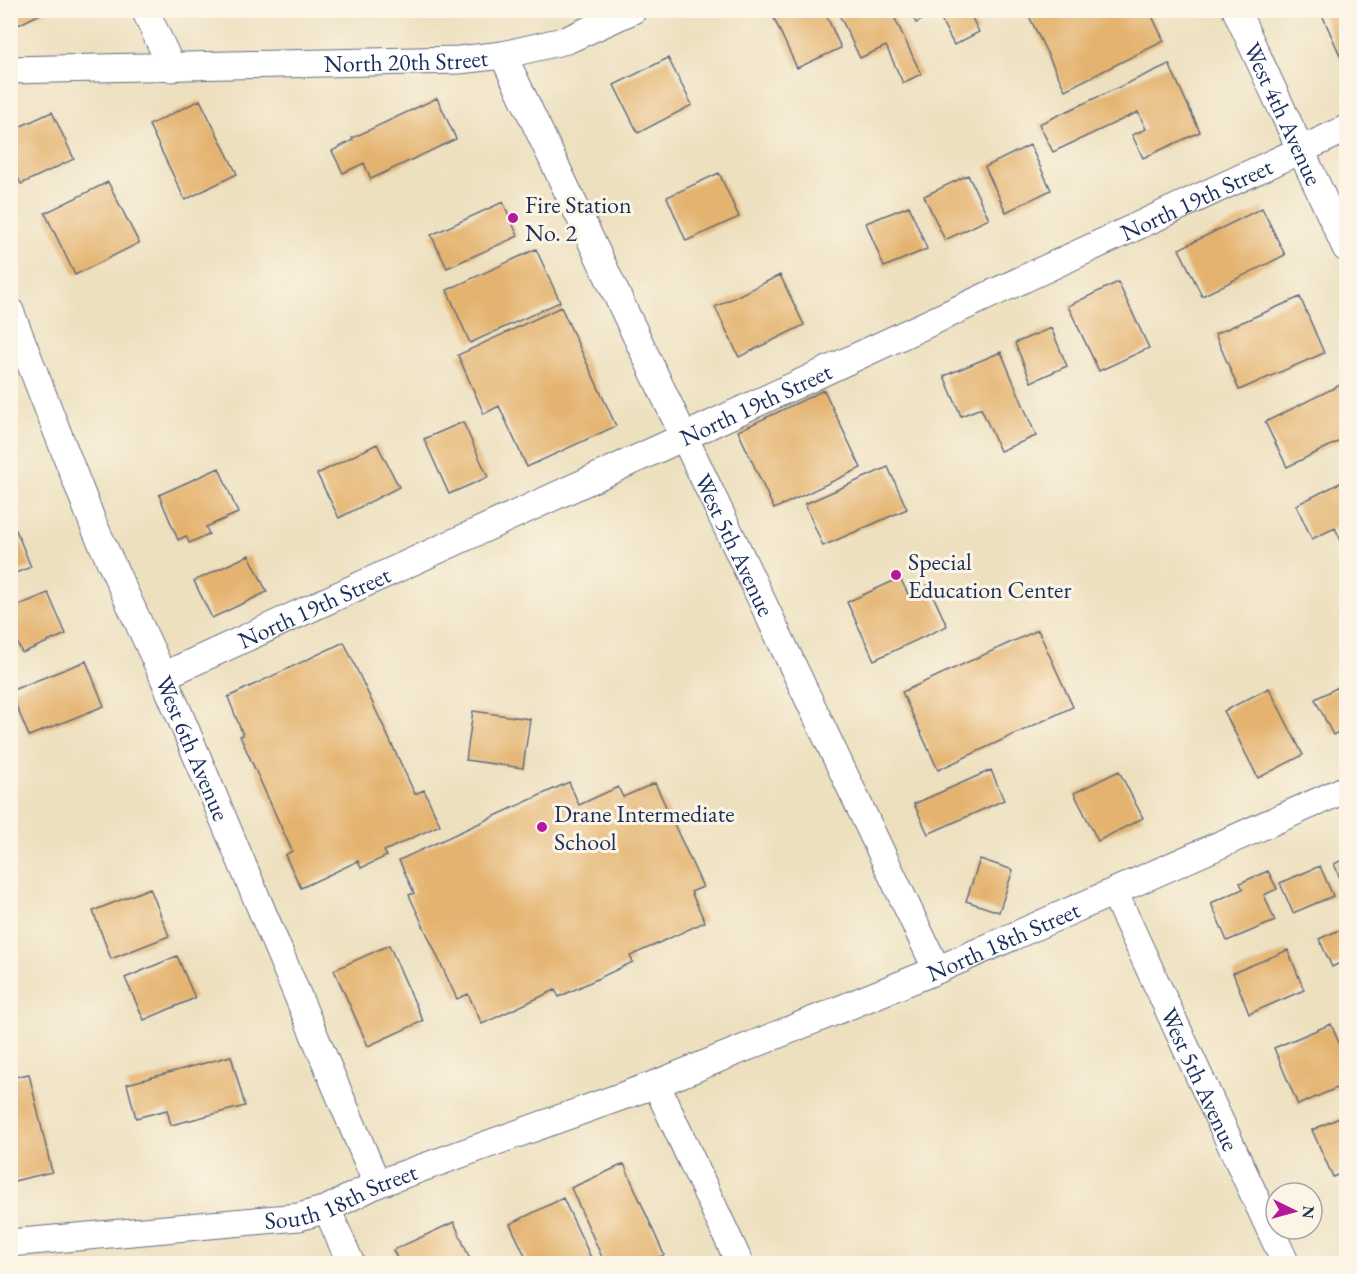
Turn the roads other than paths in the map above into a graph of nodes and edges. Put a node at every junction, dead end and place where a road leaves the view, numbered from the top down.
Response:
1 (145, 10) edge
2 (633, 10) edge
3 (1236, 10) edge
4 (503, 55) junction
5 (172, 68) junction
6 (10, 70) edge
7 (1347, 129) edge
8 (1300, 151) junction
9 (1347, 248) edge
10 (10, 311) edge
11 (686, 436) junction
12 (163, 676) junction
13 (1347, 789) edge
14 (1114, 892) junction
15 (937, 970) junction
16 (656, 1084) junction
17 (377, 1184) junction
18 (327, 1209) junction
19 (10, 1243) edge
20 (351, 1263) edge
21 (740, 1263) edge
22 (1286, 1263) edge

1 - 5 street
2 - 4 street, North 20th Street
3 - 8 street, West 4th Avenue
4 - 5 street, North 20th Street
4 - 11 street, West 5th Avenue
5 - 6 street, North 20th Street
7 - 8 street, North 19th Street
8 - 9 street, West 4th Avenue
8 - 11 street, North 19th Street
10 - 12 street, West 6th Avenue
11 - 12 street, North 19th Street
11 - 15 street, West 5th Avenue
12 - 17 street, West 6th Avenue
13 - 14 street, North 18th Street
14 - 15 street, North 18th Street
14 - 22 street, West 5th Avenue
15 - 16 street, North 18th Street
16 - 17 street, South 18th Street
16 - 21 street
17 - 18 street, South 18th Street
18 - 19 street, South 18th Street
18 - 20 street

